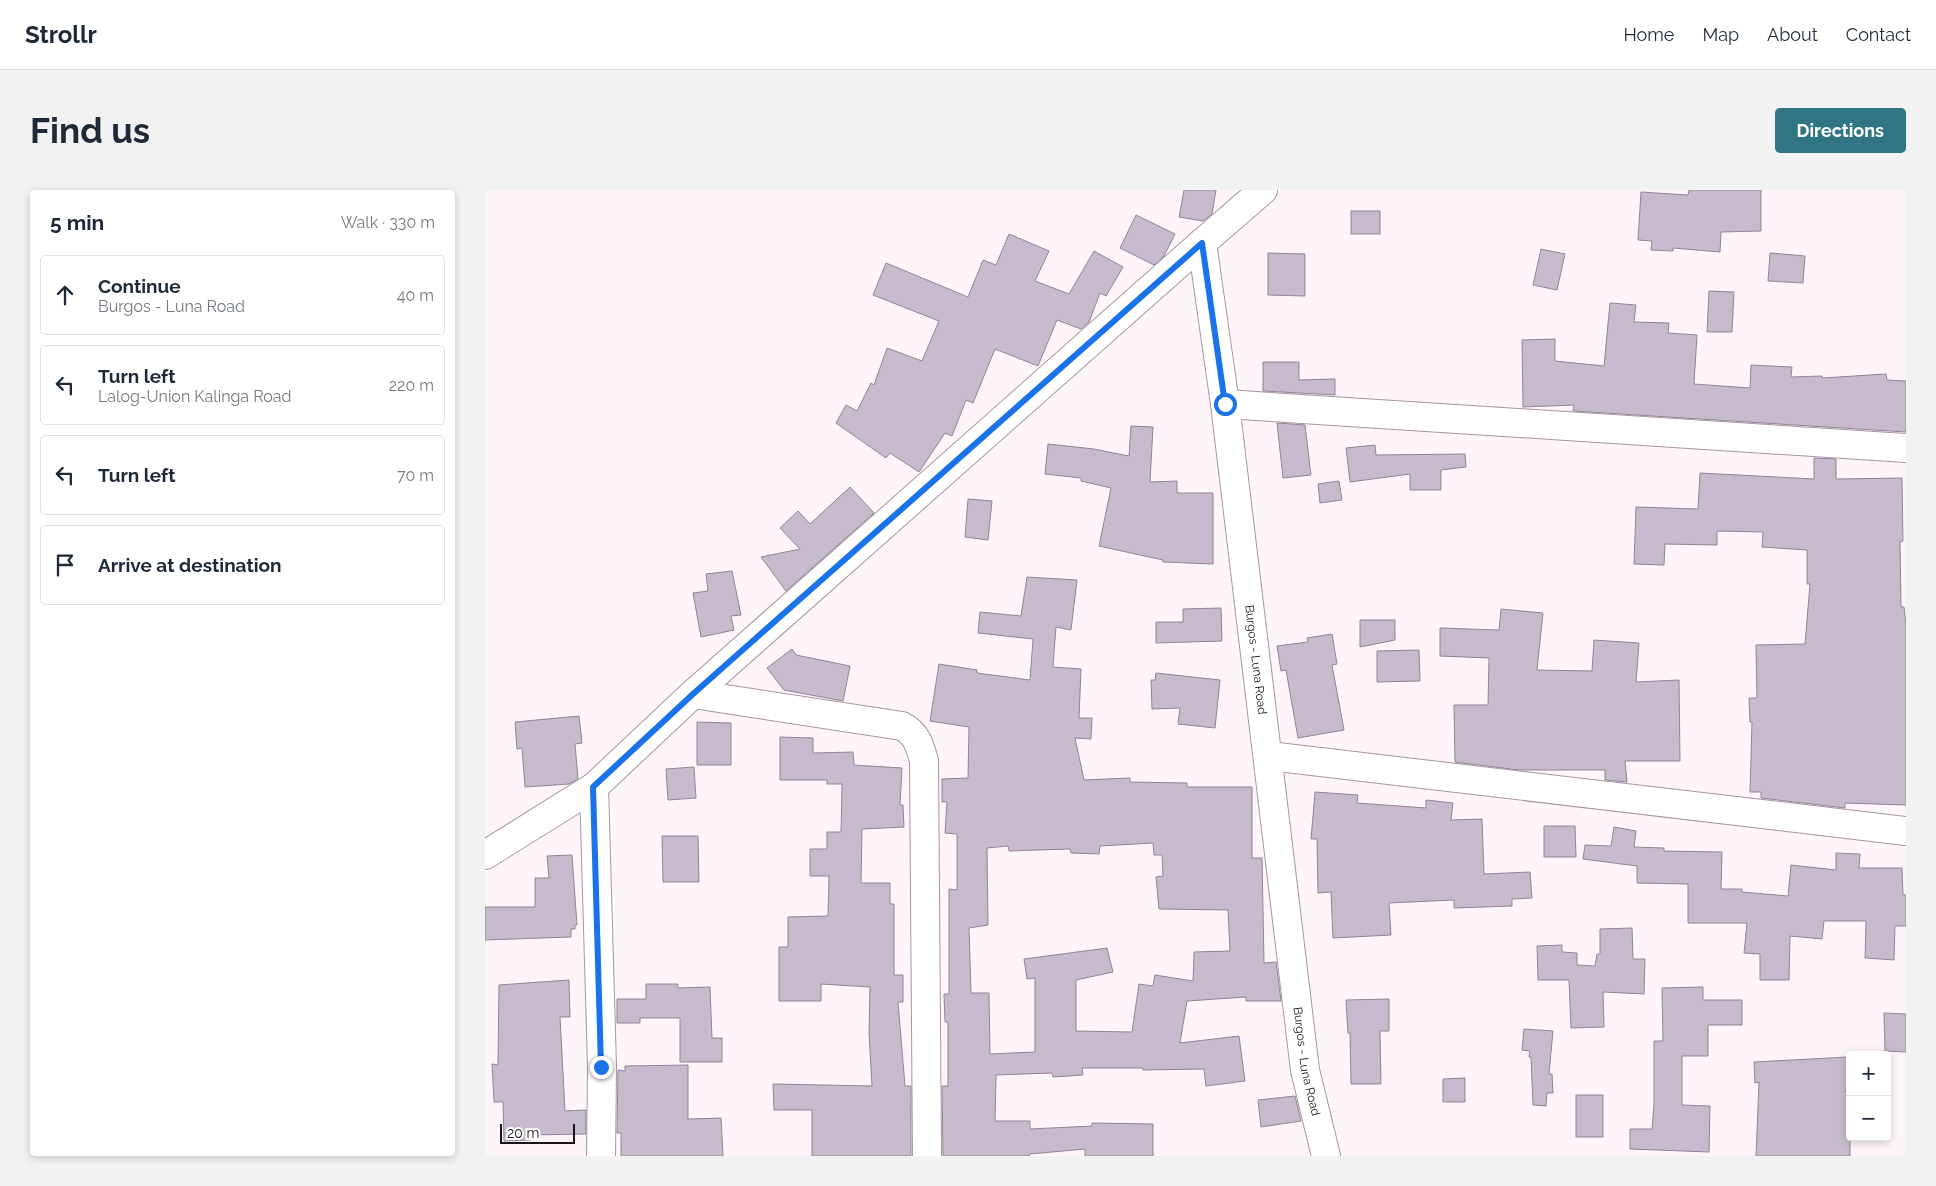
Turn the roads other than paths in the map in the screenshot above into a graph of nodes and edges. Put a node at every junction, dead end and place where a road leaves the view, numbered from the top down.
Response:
1 (1263, 190) edge
2 (1202, 243) junction
3 (1225, 404) junction
4 (1906, 448) edge
5 (693, 694) junction
6 (1269, 756) junction
7 (593, 787) junction
8 (1906, 831) edge
9 (485, 855) edge
10 (601, 1156) edge
11 (927, 1156) edge
12 (1326, 1156) edge

1 - 2 street
2 - 3 street, Burgos - Luna Road
2 - 5 street
3 - 4 street
3 - 6 street, Burgos - Luna Road
5 - 7 street
5 - 11 street
6 - 8 street
6 - 12 street, Burgos - Luna Road
7 - 9 street
7 - 10 street

